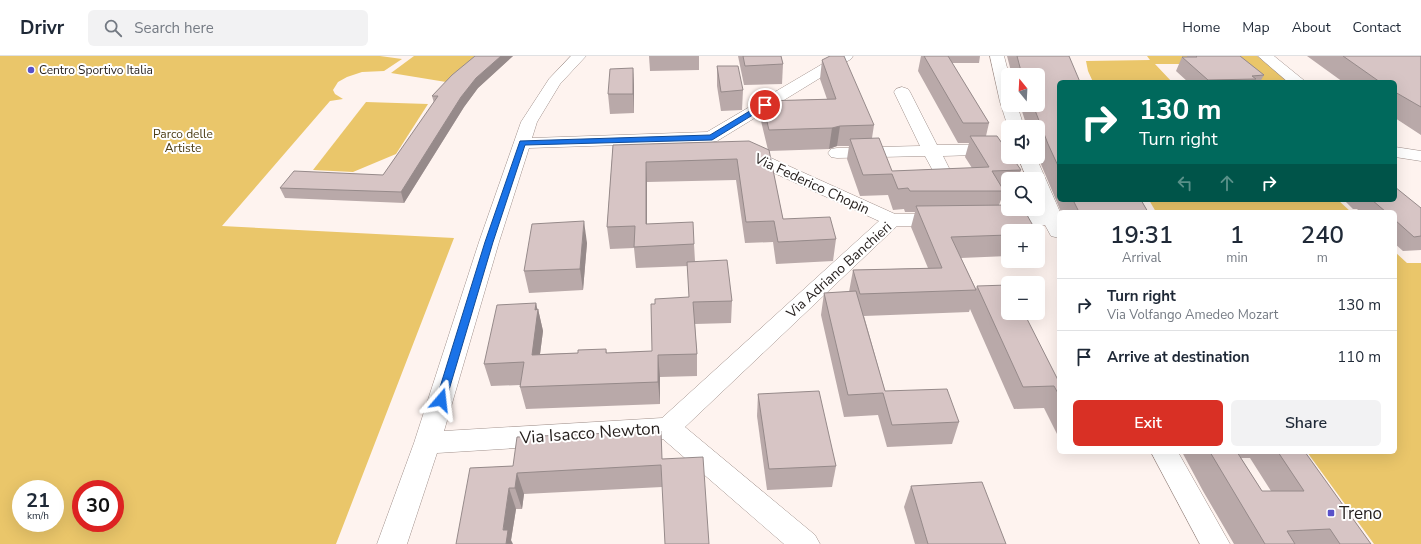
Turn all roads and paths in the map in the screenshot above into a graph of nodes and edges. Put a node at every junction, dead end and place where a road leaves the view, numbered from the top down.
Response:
1 (579, 56) edge
2 (846, 56) edge
3 (997, 56) edge
4 (1265, 56) edge
5 (1001, 73) edge
6 (1295, 80) edge
7 (902, 92) dead end
8 (522, 143) junction
9 (724, 143) junction
10 (1001, 149) edge
11 (932, 151) junction
12 (1397, 152) edge
13 (837, 153) dead end
14 (1421, 156) edge
15 (945, 178) edge
16 (1045, 200) edge
17 (984, 219) edge
18 (892, 220) junction
19 (961, 220) edge
20 (1056, 226) edge
21 (668, 428) junction
22 (428, 443) junction
23 (1165, 454) edge
24 (392, 544) edge
25 (805, 544) edge
26 (1214, 544) edge

1 - 8 street
2 - 9 street
3 - 5 street
4 - 6 street
7 - 11 street
8 - 9 street
8 - 22 street
9 - 18 street, Via Federico Chopin
10 - 11 street
11 - 13 street
11 - 15 street
12 - 14 street
16 - 20 street
17 - 20 street
18 - 19 street, Via Adriano Banchieri
18 - 21 street, Via Adriano Banchieri
21 - 22 street, Via Isacco Newton
21 - 25 street, Via Isacco Newton
22 - 24 street
23 - 26 street

